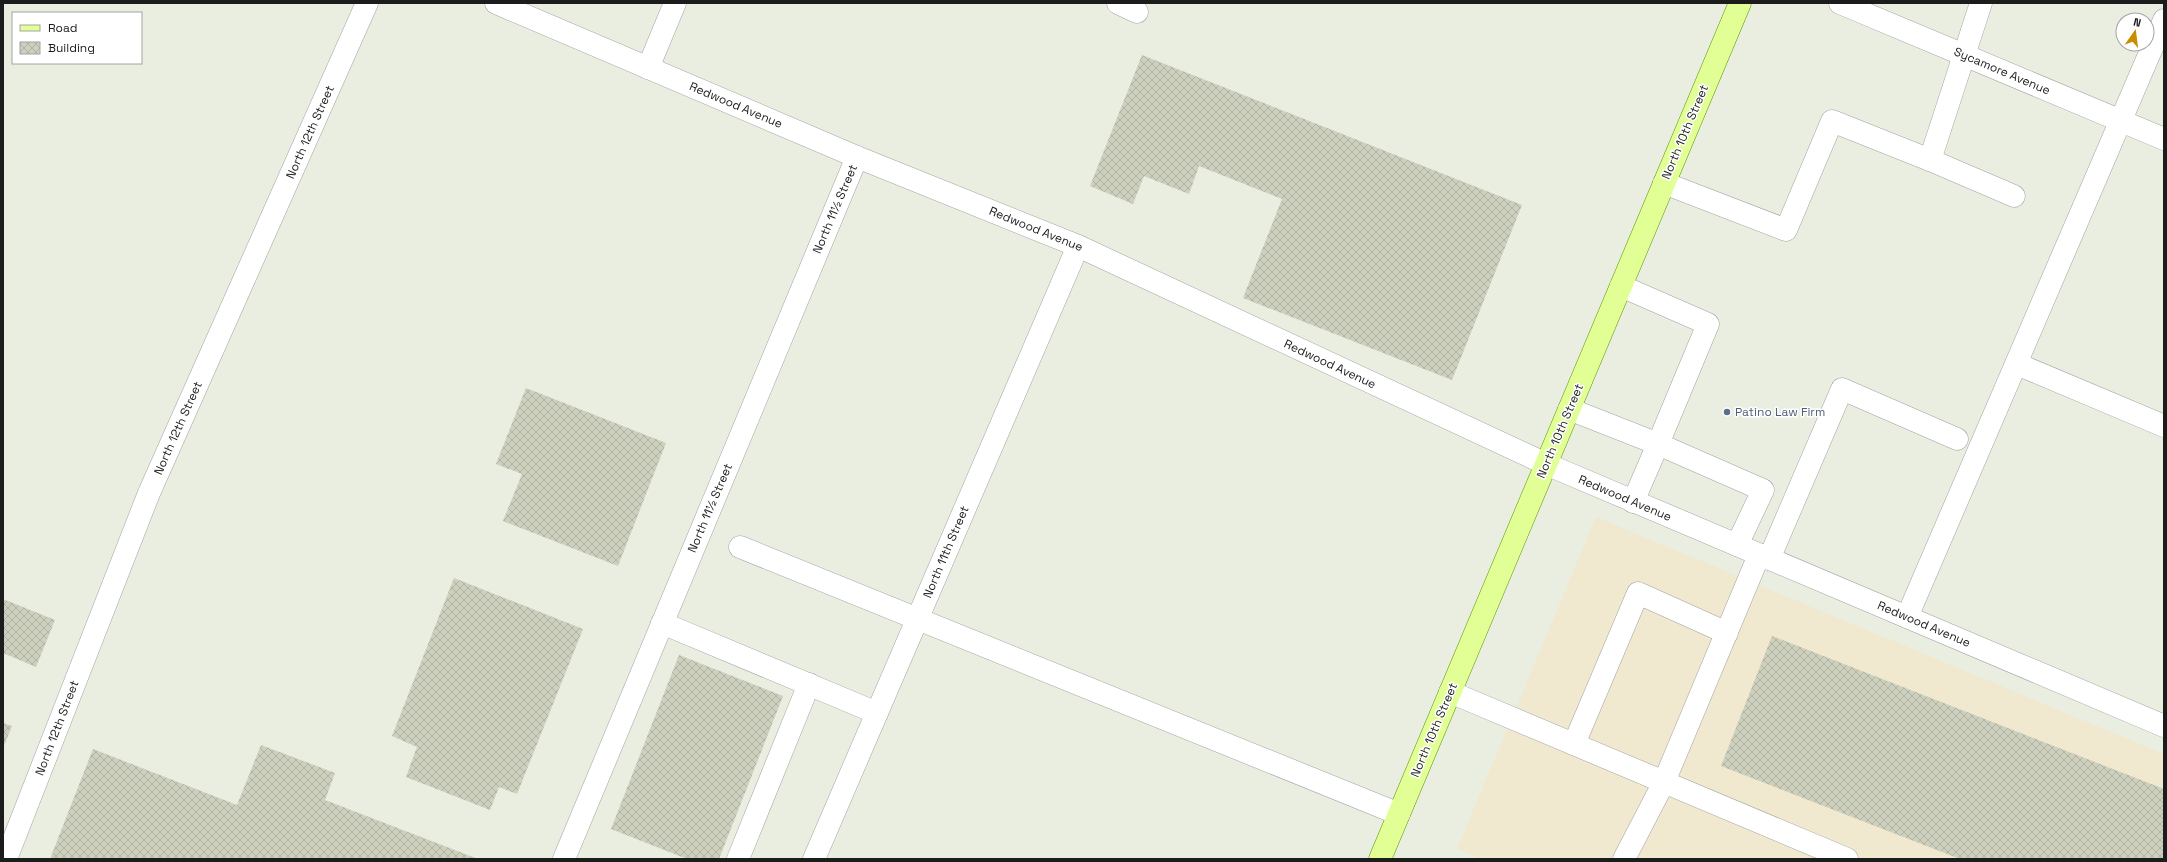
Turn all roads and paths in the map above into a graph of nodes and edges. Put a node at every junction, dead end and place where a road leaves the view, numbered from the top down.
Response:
1 (367, 3) edge
2 (496, 3) edge
3 (676, 3) edge
4 (1740, 3) edge
5 (1840, 3) edge
6 (1982, 3) edge
7 (2164, 20) edge
8 (1963, 55) junction
9 (648, 68) junction
10 (2122, 121) junction
11 (2164, 139) edge
12 (857, 157) junction
13 (1930, 160) junction
14 (1664, 183) junction
15 (2014, 196) dead end
16 (1078, 246) junction
17 (1621, 286) junction
18 (2017, 364) junction
19 (1569, 409) junction
20 (2164, 426) edge
21 (1957, 438) dead end
22 (1658, 444) junction
23 (1546, 464) junction
24 (1633, 502) junction
25 (1737, 545) junction
26 (740, 547) dead end
27 (1764, 557) junction
28 (1907, 617) junction
29 (916, 620) junction
30 (662, 623) junction
31 (1727, 633) junction
32 (809, 684) junction
33 (1450, 692) junction
34 (877, 713) junction
35 (2164, 726) edge
36 (1574, 744) junction
37 (1664, 782) junction
38 (1399, 814) junction
39 (6, 859) edge
40 (564, 859) edge
41 (738, 859) edge
42 (814, 859) edge
43 (1381, 859) edge
44 (1624, 859) edge
45 (1847, 859) edge

1 - 39 street, North 12th Street
2 - 9 street, Redwood Avenue
3 - 9 street
4 - 14 main road, North 10th Street
5 - 8 street, Sycamore Avenue
6 - 8 street
7 - 10 street
8 - 10 street, Sycamore Avenue
8 - 13 street
9 - 12 street, Redwood Avenue
10 - 11 street, Sycamore Avenue
10 - 18 street
12 - 16 street, Redwood Avenue
12 - 30 street, North 11½ Street
13 - 14 street
13 - 15 street
14 - 17 main road, North 10th Street
16 - 23 street, Redwood Avenue
16 - 29 street, North 11th Street
17 - 19 main road, North 10th Street
17 - 22 street
18 - 20 street
18 - 28 street
19 - 22 street
19 - 23 main road, North 10th Street
21 - 27 street
22 - 24 street
22 - 25 street
23 - 24 street, Redwood Avenue
23 - 33 main road, North 10th Street
24 - 25 street, Redwood Avenue
25 - 27 street, Redwood Avenue
26 - 29 street
27 - 28 street, Redwood Avenue
27 - 31 street
28 - 35 street, Redwood Avenue
29 - 34 street, North 11th Street
29 - 38 street
30 - 32 street
30 - 40 street, North 11½ Street
31 - 36 street
31 - 37 street
32 - 34 street
32 - 41 street
33 - 36 street
33 - 38 main road, North 10th Street
34 - 42 street, North 11th Street
36 - 37 street
37 - 44 street
37 - 45 street
38 - 43 main road, North 10th Street

